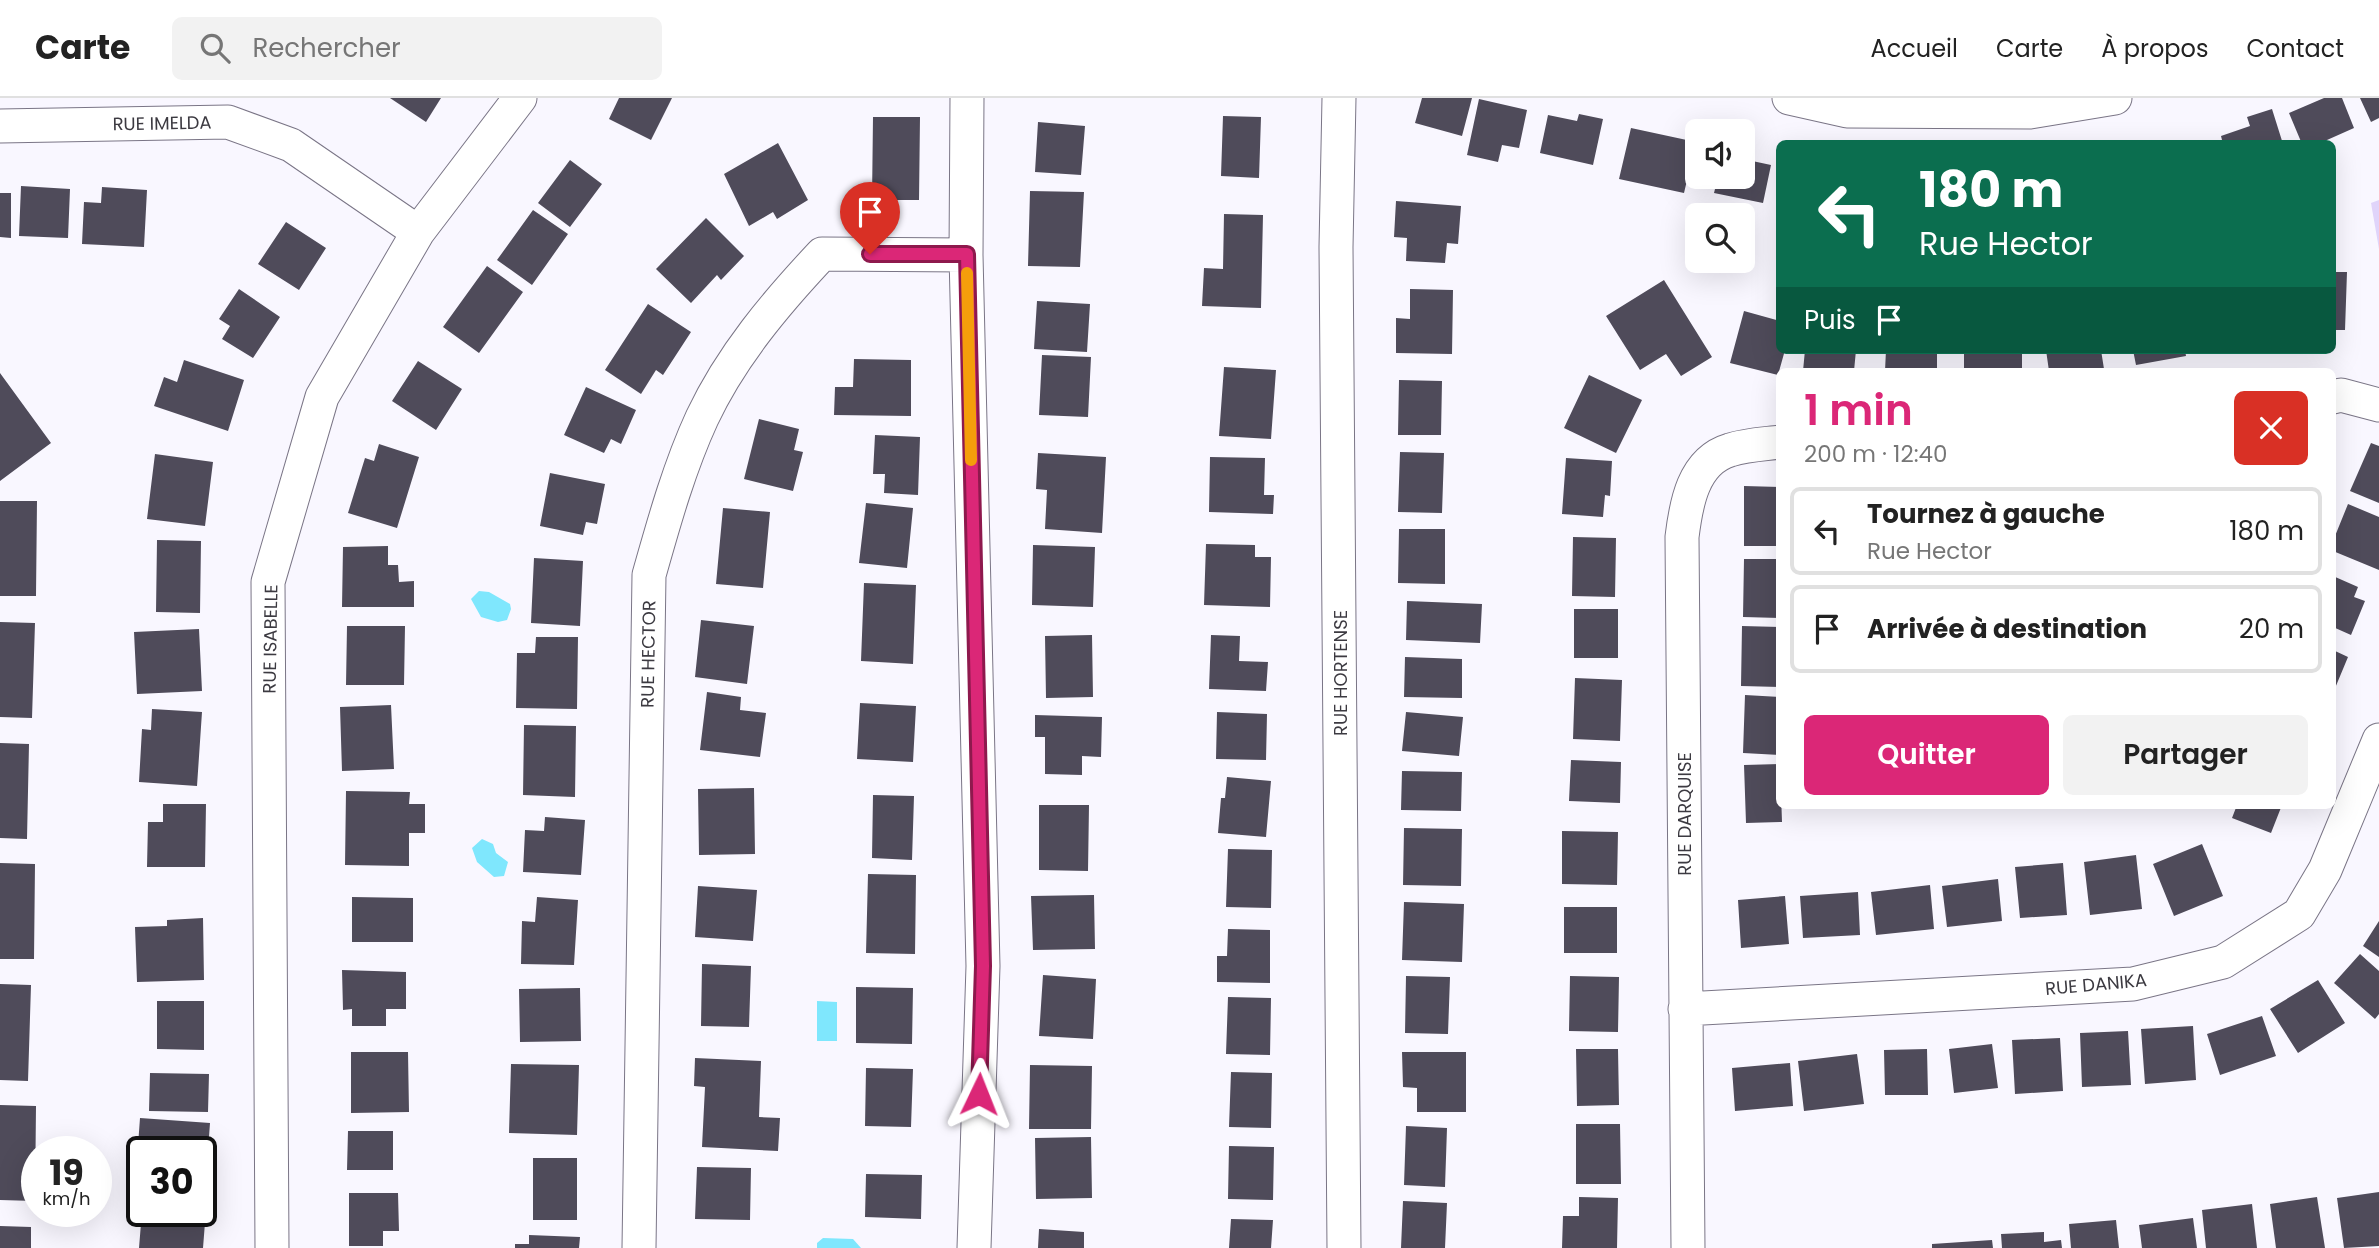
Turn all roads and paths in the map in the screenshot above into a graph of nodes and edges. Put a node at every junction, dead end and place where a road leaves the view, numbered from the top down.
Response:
1 (520, 98) edge
2 (967, 98) edge
3 (1339, 98) edge
4 (1789, 98) edge
5 (2115, 98) edge
6 (228, 110) edge
7 (0, 126) edge
8 (418, 232) junction
9 (967, 254) junction
10 (2336, 396) edge
11 (2379, 405) edge
12 (1776, 443) edge
13 (2379, 740) edge
14 (1685, 1009) junction
15 (272, 1248) edge
16 (639, 1248) edge
17 (974, 1248) edge
18 (1344, 1248) edge
19 (1688, 1248) edge

1 - 8 street, RUE ISABELLE
2 - 9 street
3 - 18 street, RUE HORTENSE
4 - 5 street
6 - 7 street, RUE IMELDA
6 - 8 street, RUE IMELDA
8 - 15 street, RUE ISABELLE
9 - 16 street, RUE HECTOR
9 - 17 street
10 - 11 street
12 - 14 street, RUE DARQUISE
13 - 14 street, RUE DANIKA
14 - 19 street, RUE DARQUISE

